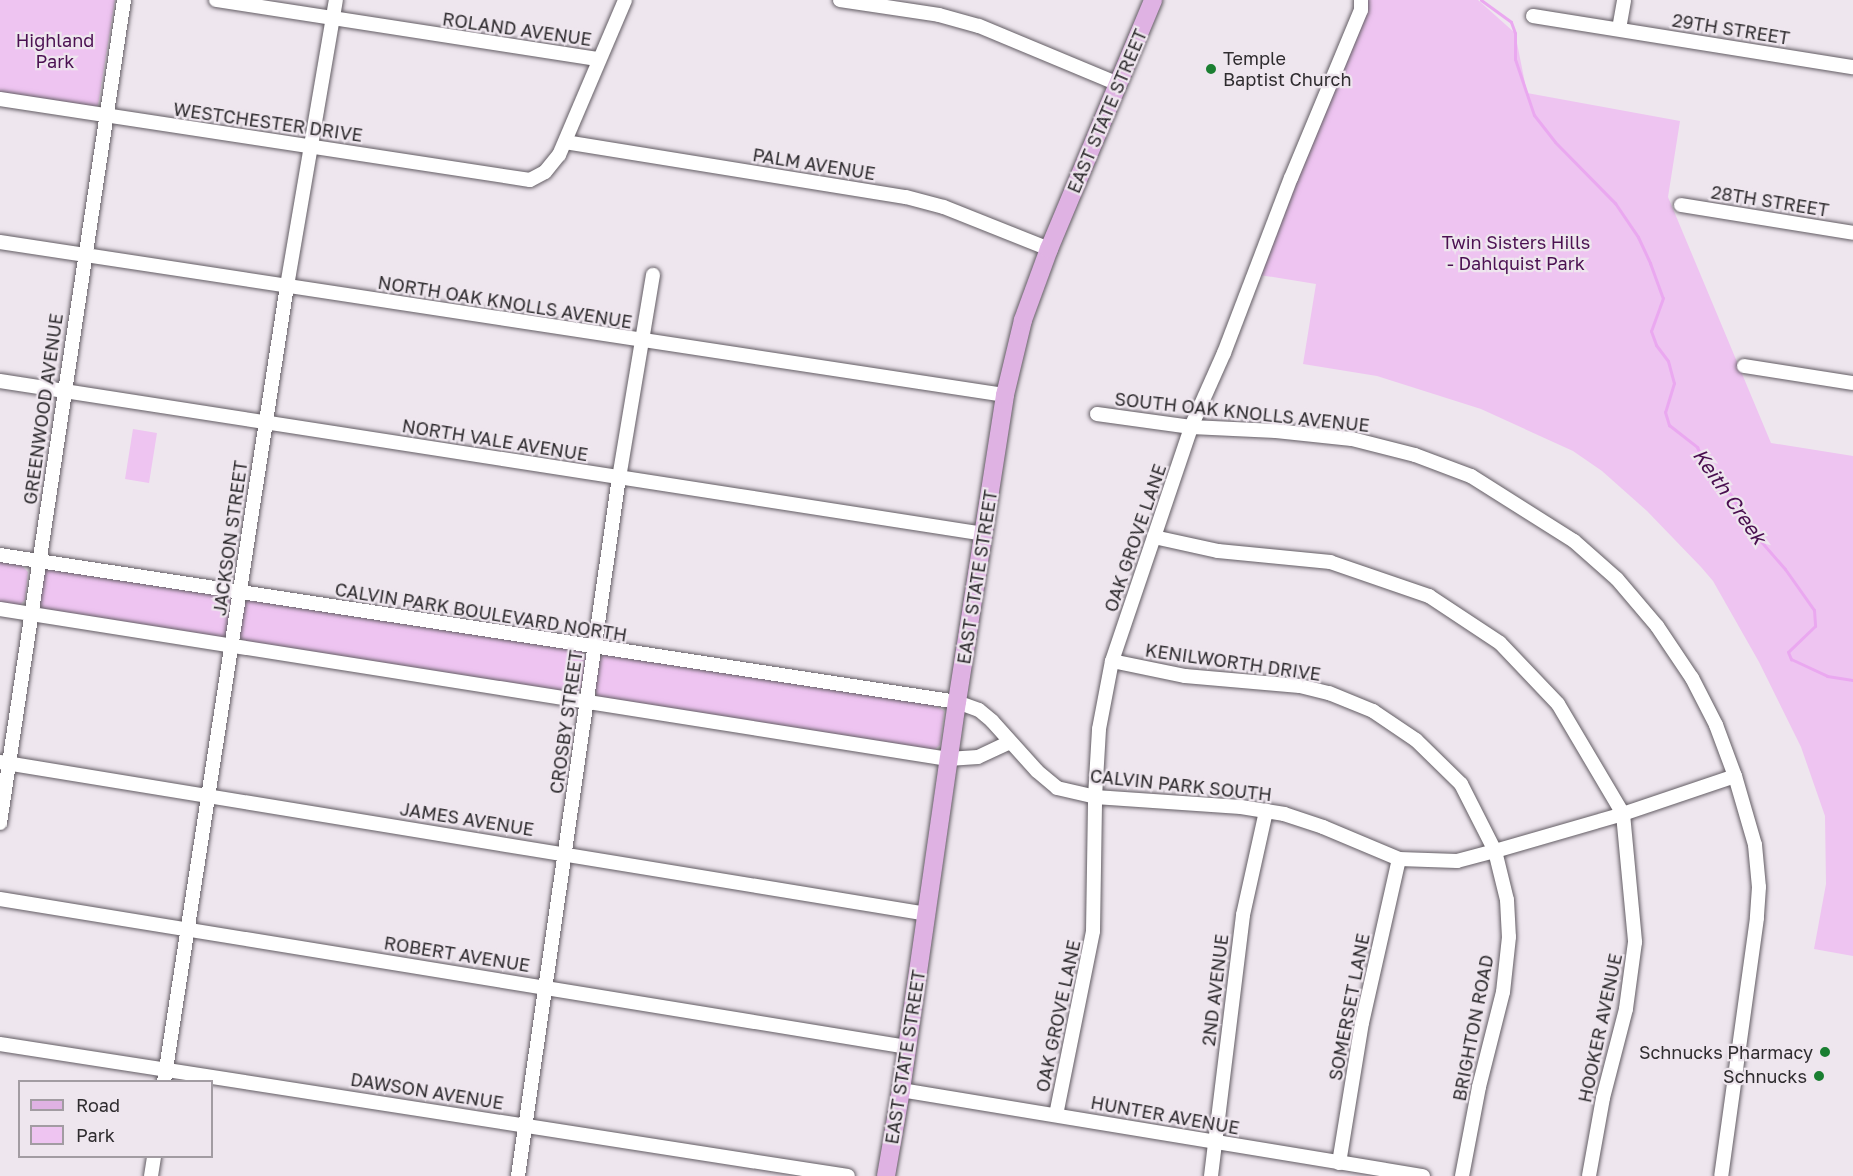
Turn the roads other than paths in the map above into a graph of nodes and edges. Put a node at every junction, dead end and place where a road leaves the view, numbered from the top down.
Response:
1 (124, 0) edge
2 (216, 0) edge
3 (336, 0) edge
4 (625, 0) edge
5 (840, 0) edge
6 (1153, 0) edge
7 (1361, 0) edge
8 (1624, 0) edge
9 (1533, 16) dead end
10 (333, 19) junction
11 (1619, 29) junction
12 (598, 59) junction
13 (1853, 67) edge
14 (1118, 84) junction
15 (0, 99) edge
16 (104, 116) junction
17 (565, 142) junction
18 (312, 146) junction
19 (1681, 205) dead end
20 (1853, 233) edge
21 (0, 242) edge
22 (1049, 249) junction
23 (84, 255) junction
24 (653, 274) dead end
25 (287, 286) junction
26 (643, 342) junction
27 (1744, 366) dead end
28 (0, 381) edge
29 (1853, 383) edge
30 (65, 391) junction
31 (1005, 395) junction
32 (1097, 414) dead end
33 (265, 421) junction
34 (1191, 427) junction
35 (619, 478) junction
36 (985, 534) junction
37 (1154, 537) junction
38 (0, 555) edge
39 (39, 561) junction
40 (240, 593) junction
41 (0, 609) edge
42 (30, 614) junction
43 (233, 646) junction
44 (595, 648) junction
45 (1112, 662) junction
46 (587, 702) junction
47 (957, 702) junction
48 (1010, 742) junction
49 (948, 759) junction
50 (5, 763) edge
51 (1736, 776) junction
52 (209, 796) junction
53 (1095, 797) junction
54 (1266, 811) junction
55 (1623, 814) junction
56 (0, 822) edge
57 (1495, 852) junction
58 (565, 853) junction
59 (1399, 859) junction
60 (0, 899) edge
61 (927, 914) junction
62 (187, 928) junction
63 (547, 987) junction
64 (0, 1044) edge
65 (908, 1047) junction
66 (165, 1075) edge
67 (201, 1080) edge
68 (213, 1082) edge
69 (901, 1090) junction
70 (1056, 1115) junction
71 (526, 1125) junction
72 (1216, 1141) junction
73 (154, 1158) edge
74 (1339, 1163) junction
75 (151, 1176) edge
76 (518, 1176) edge
77 (848, 1176) edge
78 (886, 1176) edge
79 (1210, 1176) edge
80 (1423, 1176) edge
81 (1462, 1176) edge
82 (1589, 1176) edge
83 (1721, 1176) edge

1 - 16 street, GREENWOOD AVENUE
2 - 10 street, ROLAND AVENUE
3 - 10 street, JACKSON STREET
4 - 12 street
5 - 14 street
6 - 14 main road, EAST STATE STREET
7 - 34 street, OAK GROVE LANE
8 - 11 street
9 - 11 street, 29TH STREET
10 - 12 street, ROLAND AVENUE
10 - 18 street, JACKSON STREET
11 - 13 street, 29TH STREET
12 - 17 street
14 - 22 main road, EAST STATE STREET
15 - 16 street, WESTCHESTER DRIVE
16 - 18 street, WESTCHESTER DRIVE
16 - 23 street, GREENWOOD AVENUE
17 - 18 street, WESTCHESTER DRIVE
17 - 22 street, PALM AVENUE
18 - 25 street, JACKSON STREET
19 - 20 street, 28TH STREET
21 - 23 street, NORTH OAK KNOLLS AVENUE
22 - 31 main road, EAST STATE STREET
23 - 25 street, NORTH OAK KNOLLS AVENUE
23 - 30 street, GREENWOOD AVENUE
24 - 26 street, CROSBY STREET
25 - 26 street, NORTH OAK KNOLLS AVENUE
25 - 33 street, JACKSON STREET
26 - 31 street, NORTH OAK KNOLLS AVENUE
26 - 35 street, CROSBY STREET
27 - 29 street
28 - 30 street, NORTH VALE AVENUE
30 - 33 street, NORTH VALE AVENUE
30 - 39 street, GREENWOOD AVENUE
31 - 36 main road, EAST STATE STREET
32 - 34 street, SOUTH OAK KNOLLS AVENUE
33 - 35 street, NORTH VALE AVENUE
33 - 40 street, JACKSON STREET
34 - 37 street, OAK GROVE LANE
34 - 51 street, SOUTH OAK KNOLLS AVENUE
35 - 36 street, NORTH VALE AVENUE
35 - 44 street, CROSBY STREET
36 - 47 main road, EAST STATE STREET
37 - 45 street, OAK GROVE LANE
37 - 55 street
38 - 39 street, CALVIN PARK BOULEVARD NORTH
39 - 40 street, CALVIN PARK BOULEVARD NORTH
39 - 42 street, GREENWOOD AVENUE
40 - 43 street, JACKSON STREET
40 - 44 street, CALVIN PARK BOULEVARD NORTH
41 - 42 street
42 - 43 street
42 - 50 street, GREENWOOD AVENUE
43 - 46 street
43 - 52 street, JACKSON STREET
44 - 46 street, CROSBY STREET
44 - 47 street, CALVIN PARK BOULEVARD NORTH
45 - 53 street, OAK GROVE LANE
45 - 57 street, KENILWORTH DRIVE
46 - 49 street
46 - 58 street, CROSBY STREET
47 - 48 street, CALVIN PARK BOULEVARD NORTH
47 - 49 main road, EAST STATE STREET
48 - 49 street
48 - 53 street, CALVIN PARK SOUTH
49 - 61 main road, EAST STATE STREET
50 - 52 street, JAMES AVENUE
50 - 56 street, GREENWOOD AVENUE
51 - 55 street, CALVIN PARK SOUTH
51 - 83 street, SOUTH OAK KNOLLS AVENUE
52 - 58 street, JAMES AVENUE
52 - 62 street, JACKSON STREET
53 - 54 street, CALVIN PARK SOUTH
53 - 70 street, OAK GROVE LANE
54 - 59 street, CALVIN PARK SOUTH
54 - 72 street, 2ND AVENUE
55 - 57 street, CALVIN PARK SOUTH
55 - 82 street, HOOKER AVENUE
57 - 59 street, CALVIN PARK SOUTH
57 - 81 street, BRIGHTON ROAD
58 - 61 street, JAMES AVENUE
58 - 63 street, CROSBY STREET
59 - 74 street, SOMERSET LANE
60 - 62 street, ROBERT AVENUE
61 - 65 main road, EAST STATE STREET
62 - 63 street, ROBERT AVENUE
62 - 66 street, JACKSON STREET
63 - 65 street, ROBERT AVENUE
63 - 71 street, CROSBY STREET
64 - 66 street, DAWSON AVENUE
65 - 69 main road, EAST STATE STREET
66 - 67 street, DAWSON AVENUE
68 - 71 street, DAWSON AVENUE
69 - 70 street, HUNTER AVENUE
69 - 78 main road, EAST STATE STREET
70 - 72 street, HUNTER AVENUE
71 - 76 street, CROSBY STREET
71 - 77 street, DAWSON AVENUE
72 - 74 street, HUNTER AVENUE
72 - 79 street, 2ND AVENUE
73 - 75 street
74 - 80 street, HUNTER AVENUE

